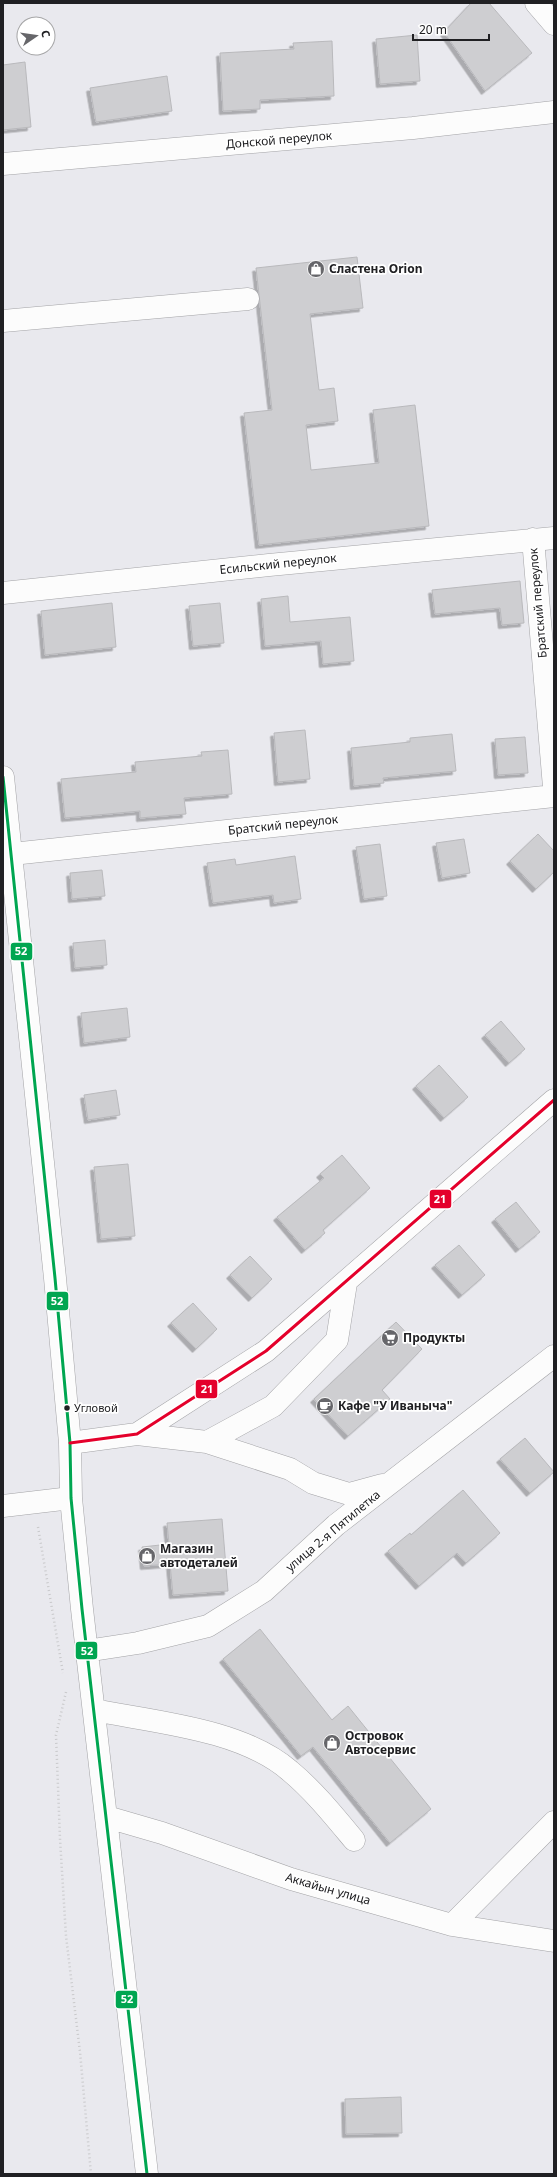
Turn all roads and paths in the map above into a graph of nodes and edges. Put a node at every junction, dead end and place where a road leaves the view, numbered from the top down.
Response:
1 (536, 3) edge
2 (554, 24) edge
3 (554, 112) edge
4 (3, 164) edge
5 (248, 299) dead end
6 (3, 321) edge
7 (554, 538) edge
8 (532, 539) junction
9 (3, 593) edge
10 (3, 777) edge
11 (554, 787) edge
12 (554, 796) edge
13 (5, 809) edge
14 (12, 854) junction
15 (554, 1100) edge
16 (346, 1283) junction
17 (554, 1356) edge
18 (137, 1434) junction
19 (207, 1442) junction
20 (70, 1443) junction
21 (390, 1483) junction
22 (71, 1498) junction
23 (34, 1502) junction
24 (3, 1506) edge
25 (86, 1651) junction
26 (64, 1676) dead end
27 (66, 1691) dead end
28 (94, 1710) junction
29 (107, 1817) junction
30 (554, 1822) edge
31 (354, 1840) dead end
32 (452, 1925) junction
33 (554, 1941) edge
34 (91, 2174) edge
35 (147, 2174) edge

1 - 2 street
3 - 4 street, Донской переулок
5 - 6 street
7 - 8 street, Есильский переулок
8 - 9 street, Есильский переулок
8 - 11 street, Братский переулок
10 - 13 street
12 - 14 street, Братский переулок
13 - 14 street
14 - 20 street
15 - 16 street
16 - 18 street
16 - 19 street
17 - 21 street, улица 2-я Пятилетка
18 - 19 street
18 - 20 street
19 - 21 street
20 - 22 street
21 - 25 street, улица 2-я Пятилетка
22 - 23 street
22 - 25 street
23 - 24 street
23 - 26 path
25 - 28 street
27 - 34 path
28 - 29 street
28 - 31 street
29 - 32 street, Аккайын улица
29 - 35 street
30 - 32 street
32 - 33 street, Аккайын улица

